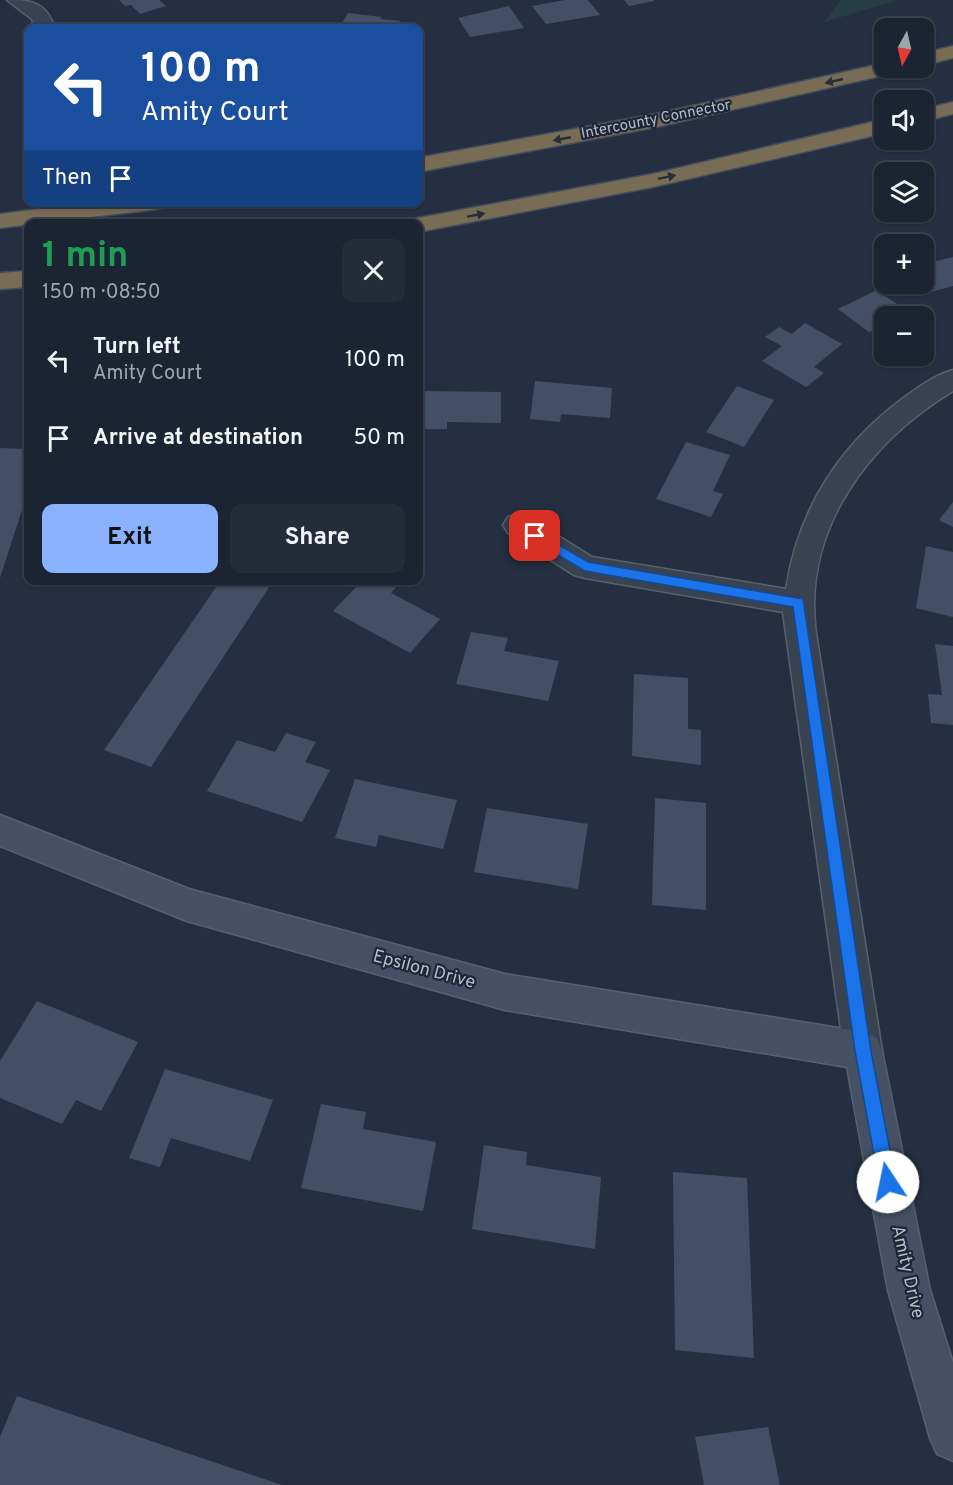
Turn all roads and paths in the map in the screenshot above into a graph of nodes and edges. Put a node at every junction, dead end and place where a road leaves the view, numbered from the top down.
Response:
1 (17, 0) edge
2 (44, 24) edge
3 (953, 52) edge
4 (934, 57) edge
5 (874, 72) edge
6 (953, 108) edge
7 (934, 113) edge
8 (953, 119) edge
9 (934, 123) edge
10 (874, 129) edge
11 (874, 135) edge
12 (744, 162) junction
13 (423, 164) edge
14 (116, 207) edge
15 (0, 221) edge
16 (423, 224) edge
17 (24, 279) edge
18 (0, 281) edge
19 (953, 379) edge
20 (518, 525) dead end
21 (798, 603) junction
22 (0, 830) edge
23 (863, 1051) junction
24 (953, 1438) edge

1 - 2 street
3 - 4 highway
5 -> 13 highway, Intercounty Connector
6 - 7 highway
8 - 9 highway
10 - 12 highway
11 - 12 highway
16 -> 12 highway
14 - 15 highway
17 - 18 highway
19 - 21 street, Amity Drive
20 - 21 street
21 - 23 street, Amity Drive
22 - 23 street, Epsilon Drive
23 - 24 street, Amity Drive

